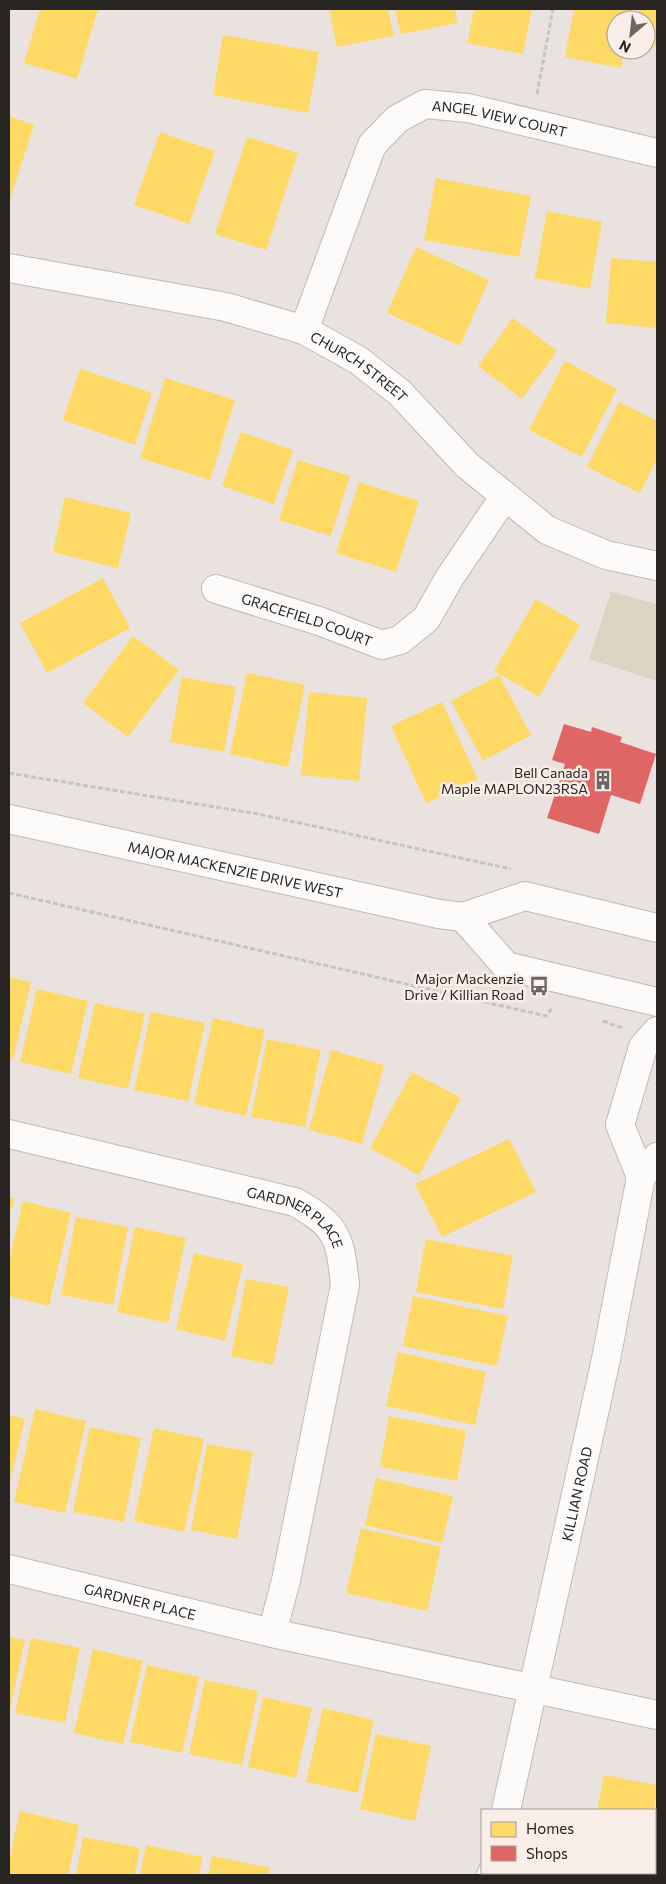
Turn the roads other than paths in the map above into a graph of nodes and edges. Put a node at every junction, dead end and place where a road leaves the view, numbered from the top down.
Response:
1 (657, 153) edge
2 (9, 268) edge
3 (304, 330) junction
4 (504, 496) junction
5 (657, 566) edge
6 (216, 589) dead end
7 (9, 819) edge
8 (463, 917) junction
9 (657, 928) edge
10 (657, 1002) edge
11 (657, 1031) edge
12 (9, 1134) edge
13 (649, 1167) edge
14 (9, 1569) edge
15 (272, 1633) junction
16 (534, 1688) junction
17 (657, 1715) edge
18 (506, 1809) edge

1 - 3 street, ANGEL VIEW COURT
2 - 3 street, CHURCH STREET
3 - 4 street, CHURCH STREET
4 - 5 street, CHURCH STREET
4 - 6 street, GRACEFIELD COURT
7 - 8 street, MAJOR MACKENZIE DRIVE WEST
8 - 9 street, MAJOR MACKENZIE DRIVE WEST
8 - 10 street
11 - 13 street, KILLIAN ROAD
12 - 15 street, GARDNER PLACE
13 - 16 street, KILLIAN ROAD
14 - 15 street, GARDNER PLACE
15 - 16 street, GARDNER PLACE
16 - 17 street, GARDNER PLACE
16 - 18 street, KILLIAN ROAD

